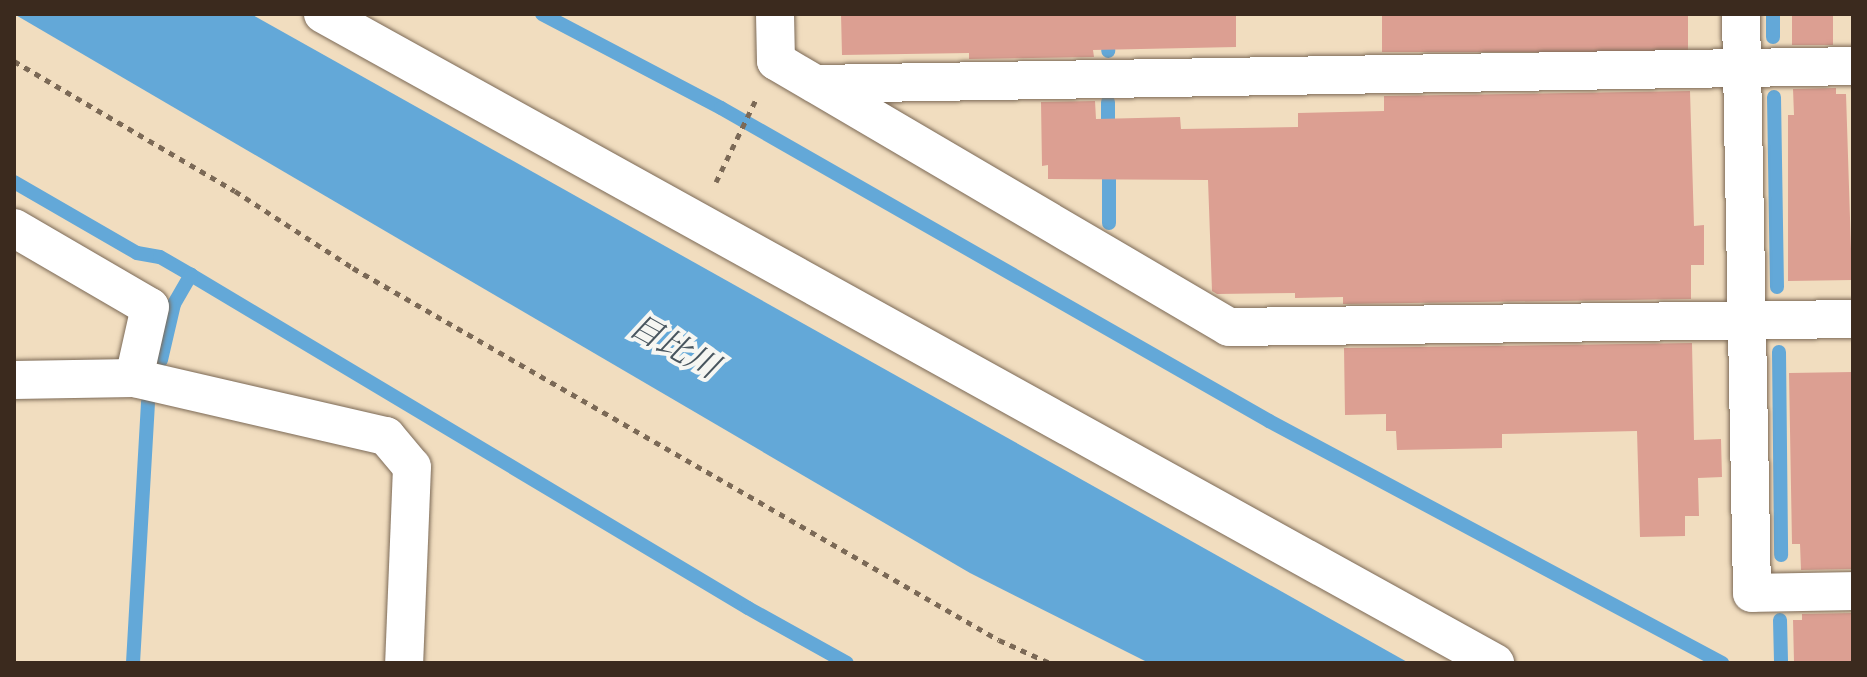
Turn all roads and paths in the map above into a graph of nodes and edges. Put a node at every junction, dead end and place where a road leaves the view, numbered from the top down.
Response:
1 (323, 14) edge
2 (775, 14) edge
3 (1741, 14) edge
4 (14, 61) edge
5 (1853, 66) edge
6 (1742, 68) junction
7 (815, 84) junction
8 (753, 107) dead end
9 (696, 220) junction
10 (14, 228) edge
11 (1853, 319) edge
12 (1747, 320) junction
13 (134, 378) junction
14 (14, 380) edge
15 (1853, 591) edge
16 (404, 663) edge
17 (1050, 663) edge
18 (1495, 663) edge

1 - 9 street
2 - 7 street
3 - 6 street
4 - 17 path
5 - 6 street
6 - 7 street
6 - 12 street
7 - 12 street
8 - 9 path
9 - 18 street
10 - 13 street
11 - 12 street
12 - 15 street
13 - 14 street
13 - 16 street

